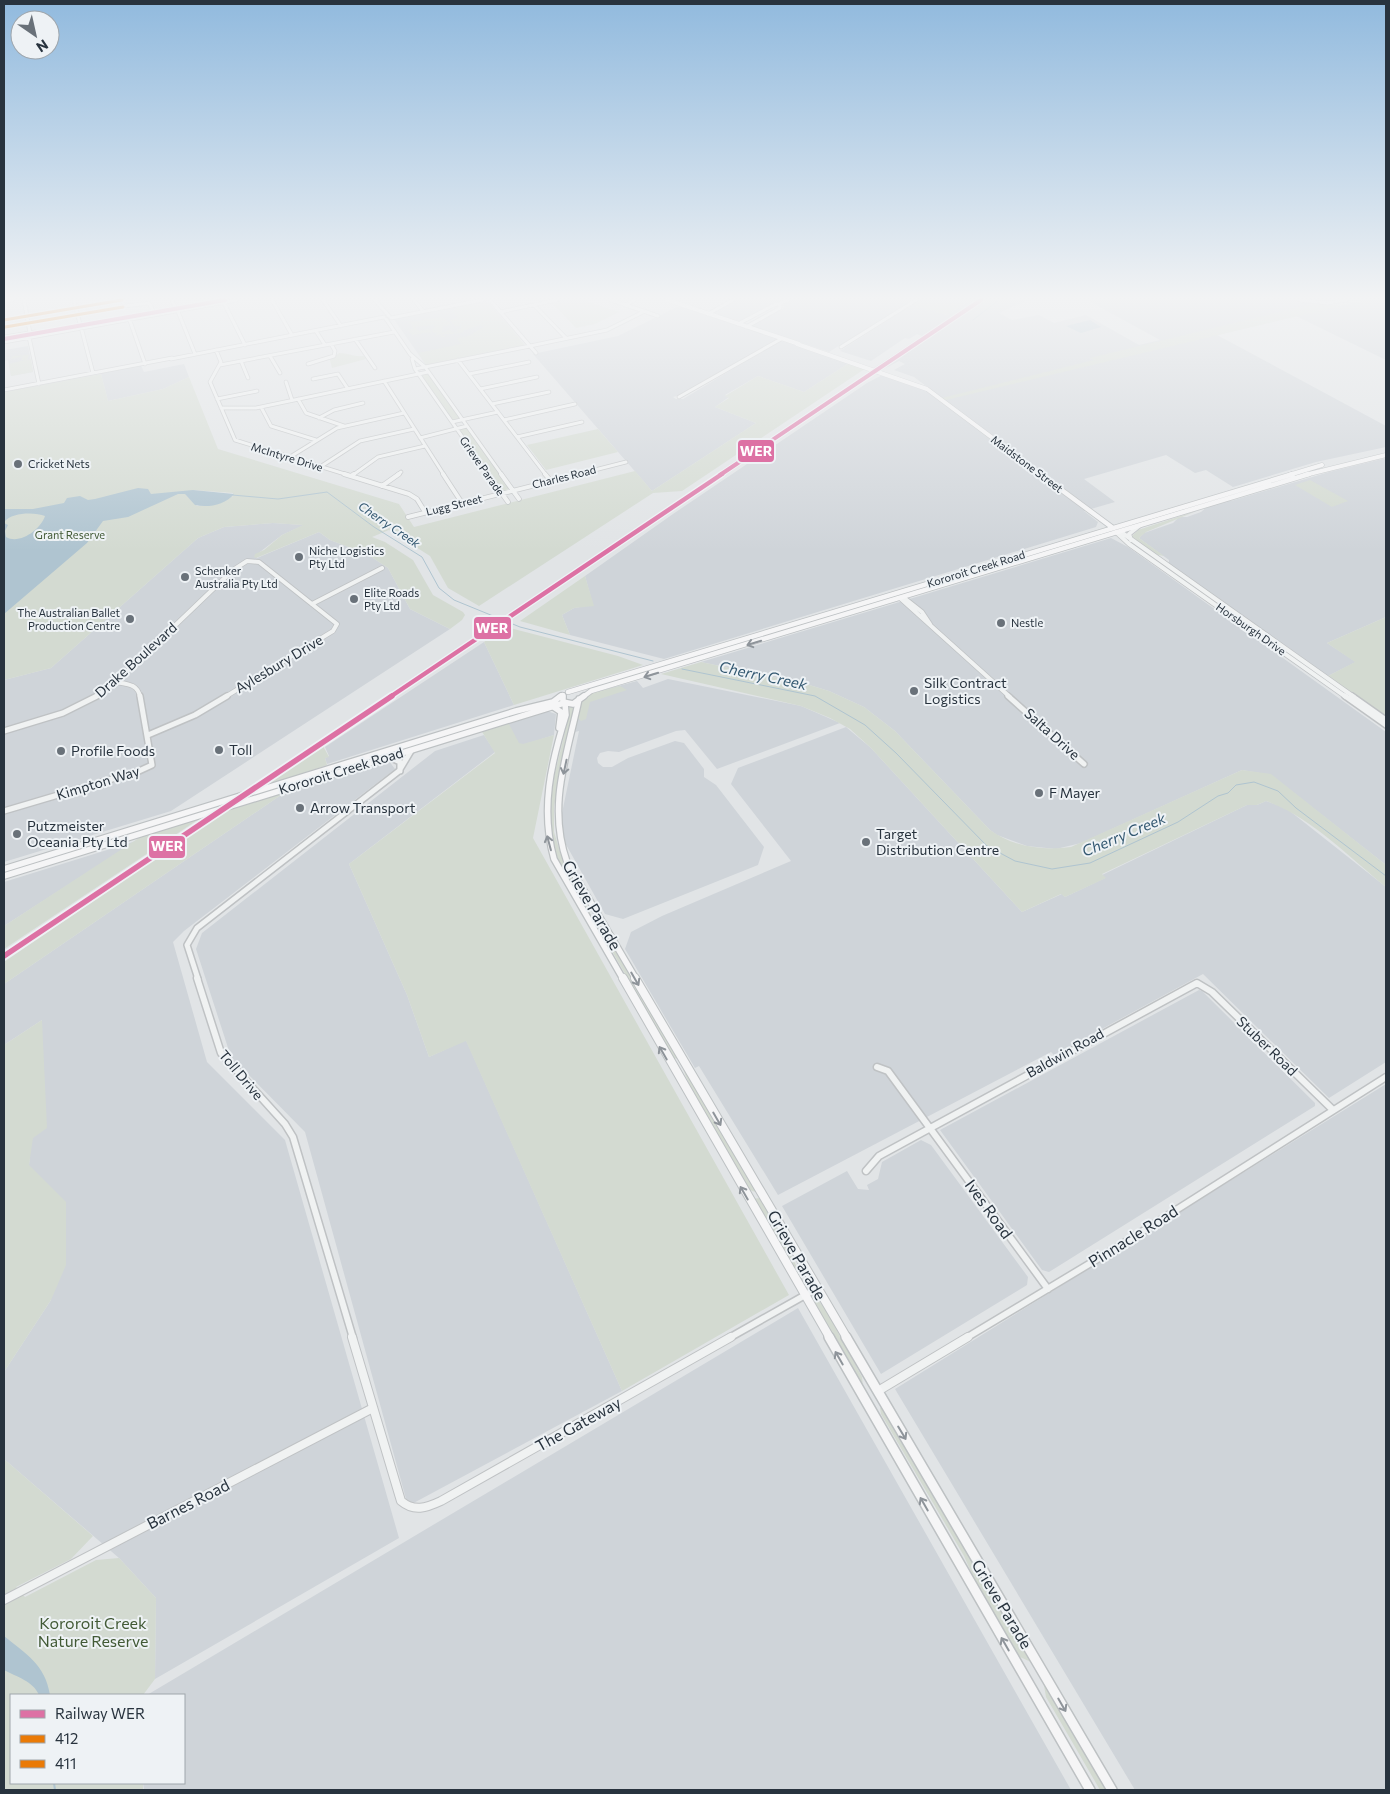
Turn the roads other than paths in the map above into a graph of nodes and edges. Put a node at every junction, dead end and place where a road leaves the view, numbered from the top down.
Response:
1 (40, 384) edge
2 (212, 384) edge
3 (287, 384) edge
4 (344, 384) edge
5 (372, 384) edge
6 (386, 384) edge
7 (426, 384) edge
8 (437, 384) edge
9 (476, 384) edge
10 (505, 384) edge
11 (703, 384) edge
12 (913, 384) edge
13 (348, 389) junction
14 (480, 389) junction
15 (4, 390) edge
16 (257, 391) dead end
17 (549, 392) dead end
18 (680, 397) dead end
19 (217, 399) junction
20 (298, 399) junction
21 (292, 400) junction
22 (363, 404) dead end
23 (492, 404) junction
24 (575, 404) dead end
25 (261, 407) junction
26 (221, 409) junction
27 (498, 412) junction
28 (404, 413) junction
29 (319, 418) junction
30 (463, 420) junction
31 (504, 420) junction
32 (452, 422) junction
33 (582, 422) dead end
34 (344, 426) junction
35 (467, 426) junction
36 (414, 429) junction
37 (457, 430) junction
38 (517, 437) junction
39 (420, 438) junction
40 (316, 440) junction
41 (426, 446) junction
42 (1386, 450) edge
43 (1386, 455) edge
44 (290, 458) junction
45 (626, 462) dead end
46 (320, 467) junction
47 (401, 472) dead end
48 (351, 476) junction
49 (1278, 478) junction
50 (550, 480) junction
51 (1283, 481) junction
52 (382, 486) junction
53 (513, 490) junction
54 (501, 493) junction
55 (1211, 498) junction
56 (519, 499) dead end
57 (1216, 501) junction
58 (508, 502) dead end
59 (462, 503) junction
60 (425, 512) junction
61 (408, 516) dead end
62 (1102, 520) junction
63 (1143, 523) junction
64 (1122, 524) junction
65 (1116, 530) junction
66 (1085, 536) junction
67 (1103, 536) junction
68 (1130, 542) junction
69 (250, 560) joint
70 (382, 568) dead end
71 (921, 591) junction
72 (900, 596) junction
73 (312, 604) junction
74 (913, 604) junction
75 (807, 620) junction
76 (931, 624) junction
77 (811, 625) junction
78 (773, 630) junction
79 (784, 634) junction
80 (727, 645) junction
81 (731, 650) junction
82 (1290, 654) junction
83 (116, 682) junction
84 (565, 694) junction
85 (579, 699) junction
86 (565, 704) junction
87 (552, 706) junction
88 (1386, 720) edge
89 (1386, 726) edge
90 (4, 731) edge
91 (560, 732) junction
92 (148, 735) junction
93 (421, 747) junction
94 (385, 758) junction
95 (1084, 764) dead end
96 (343, 768) junction
97 (399, 771) junction
98 (4, 811) edge
99 (88, 847) junction
100 (4, 869) edge
101 (4, 876) edge
102 (1201, 983) joint
103 (877, 1067) dead end
104 (1386, 1077) edge
105 (1333, 1110) junction
106 (931, 1128) junction
107 (866, 1171) dead end
108 (816, 1289) junction
109 (1048, 1289) junction
110 (804, 1296) junction
111 (877, 1391) junction
112 (373, 1408) junction
113 (381, 1432) joint
114 (4, 1600) edge
115 (1090, 1790) edge
116 (1112, 1790) edge

1 - 15 street
2 - 19 street, McIntyre Drive
3 - 21 street
4 - 13 street
5 - 13 street
6 - 28 street
7 - 32 street, Grieve Parade
8 - 30 street, Grieve Parade
9 - 14 street
10 - 14 street
11 - 18 street
12 - 62 main road, Maidstone Street
13 - 20 street
14 - 23 street
16 - 19 street
17 - 23 street
19 - 26 street, McIntyre Drive
20 - 21 street
20 - 29 street
21 - 25 street
22 - 29 street
23 - 27 street
24 - 31 street
25 - 26 street
25 - 40 street
26 - 44 street, McIntyre Drive
27 - 30 street
27 - 31 street
28 - 34 street
28 - 36 street
29 - 34 street
30 - 32 street
30 - 35 street, Grieve Parade
31 - 38 street
32 - 37 street, Grieve Parade
33 - 38 street
34 - 40 street
35 - 37 street
35 - 53 street, Grieve Parade
36 - 39 street
36 - 46 street
37 - 39 street
37 - 54 street, Grieve Parade
38 - 50 street
39 - 41 street
40 - 44 street
41 - 48 street
41 - 59 street
42 - 49 main road, Kororoit Creek Road
43 - 51 main road, Kororoit Creek Road
44 - 46 street, McIntyre Drive
45 - 50 street, Charles Road
46 - 48 street, McIntyre Drive
47 - 52 street
48 - 52 street, McIntyre Drive
49 - 51 main road
49 - 55 main road, Kororoit Creek Road
50 - 53 street, Charles Road
51 - 57 main road, Kororoit Creek Road
52 - 60 street, McIntyre Drive
53 - 54 street, Charles Road
53 - 56 street, Grieve Parade
54 - 58 street, Grieve Parade
54 - 59 street, Lugg Street
55 - 57 main road
55 - 64 main road, Kororoit Creek Road
57 - 63 main road, Kororoit Creek Road
59 - 60 street, Lugg Street
60 - 61 street, Lugg Street
62 - 64 main road
62 - 65 main road, Maidstone Street
62 - 66 main road
63 - 65 main road, Kororoit Creek Road
63 - 68 street
64 - 65 main road, Kororoit Creek Road
65 - 66 main road, Kororoit Creek Road
65 - 67 main road, Kororoit Creek Road
65 - 68 street, Horsburgh Drive
66 - 72 main road, Kororoit Creek Road
67 - 68 street
67 - 71 main road, Kororoit Creek Road
68 - 82 street, Horsburgh Drive
69 - 73 street, Aylesbury Drive
69 - 83 street, Drake Boulevard
70 - 73 street
71 - 72 main road, Kororoit Creek Road
71 - 74 street
72 - 74 street, Salta Drive
72 - 75 main road, Kororoit Creek Road
72 - 76 street, Salta Drive
72 - 77 main road, Kororoit Creek Road
73 - 92 street, Aylesbury Drive
74 - 76 street, Salta Drive
75 - 77 main road
75 - 78 main road, Kororoit Creek Road
76 - 95 street, Salta Drive
77 - 79 main road, Kororoit Creek Road
78 - 79 main road
78 - 80 main road, Kororoit Creek Road
79 -> 81 main road, Kororoit Creek Road
80 - 81 main road
80 - 84 main road, Kororoit Creek Road
81 -> 85 main road, Kororoit Creek Road
82 - 88 street, Horsburgh Drive
82 - 89 street, Horsburgh Drive
83 - 90 street, Drake Boulevard
83 - 92 street, Kimpton Way
84 - 85 main road
84 - 86 main road, Grieve Parade
84 - 96 main road, Kororoit Creek Road
85 - 86 main road, Kororoit Creek Road
85 -> 108 main road, Grieve Parade
86 - 87 main road, Kororoit Creek Road
86 - 91 main road, Grieve Parade
87 - 91 main road
87 - 93 main road, Kororoit Creek Road
110 -> 91 main road, Grieve Parade
92 - 98 street, Kimpton Way
93 - 94 main road, Kororoit Creek Road
93 - 97 street, Toll Drive
94 - 96 main road, Kororoit Creek Road
94 - 97 street
96 - 99 main road, Kororoit Creek Road
97 - 112 street, Toll Drive
99 - 100 main road, Kororoit Creek Road
99 - 101 main road, Kororoit Creek Road
102 - 105 street, Stuber Road
102 - 106 street, Baldwin Road
103 - 106 street, Ives Road
104 - 105 street, Pinnacle Road
105 - 109 street, Pinnacle Road
106 - 107 street, Baldwin Road
106 - 109 street, Ives Road
108 - 110 street, The Gateway
108 - 111 main road, Grieve Parade
109 - 111 street, Pinnacle Road
110 - 113 street, The Gateway
115 -> 110 main road, Grieve Parade
111 -> 116 main road, Grieve Parade
112 - 113 street, Toll Drive
112 - 114 street, Barnes Road

